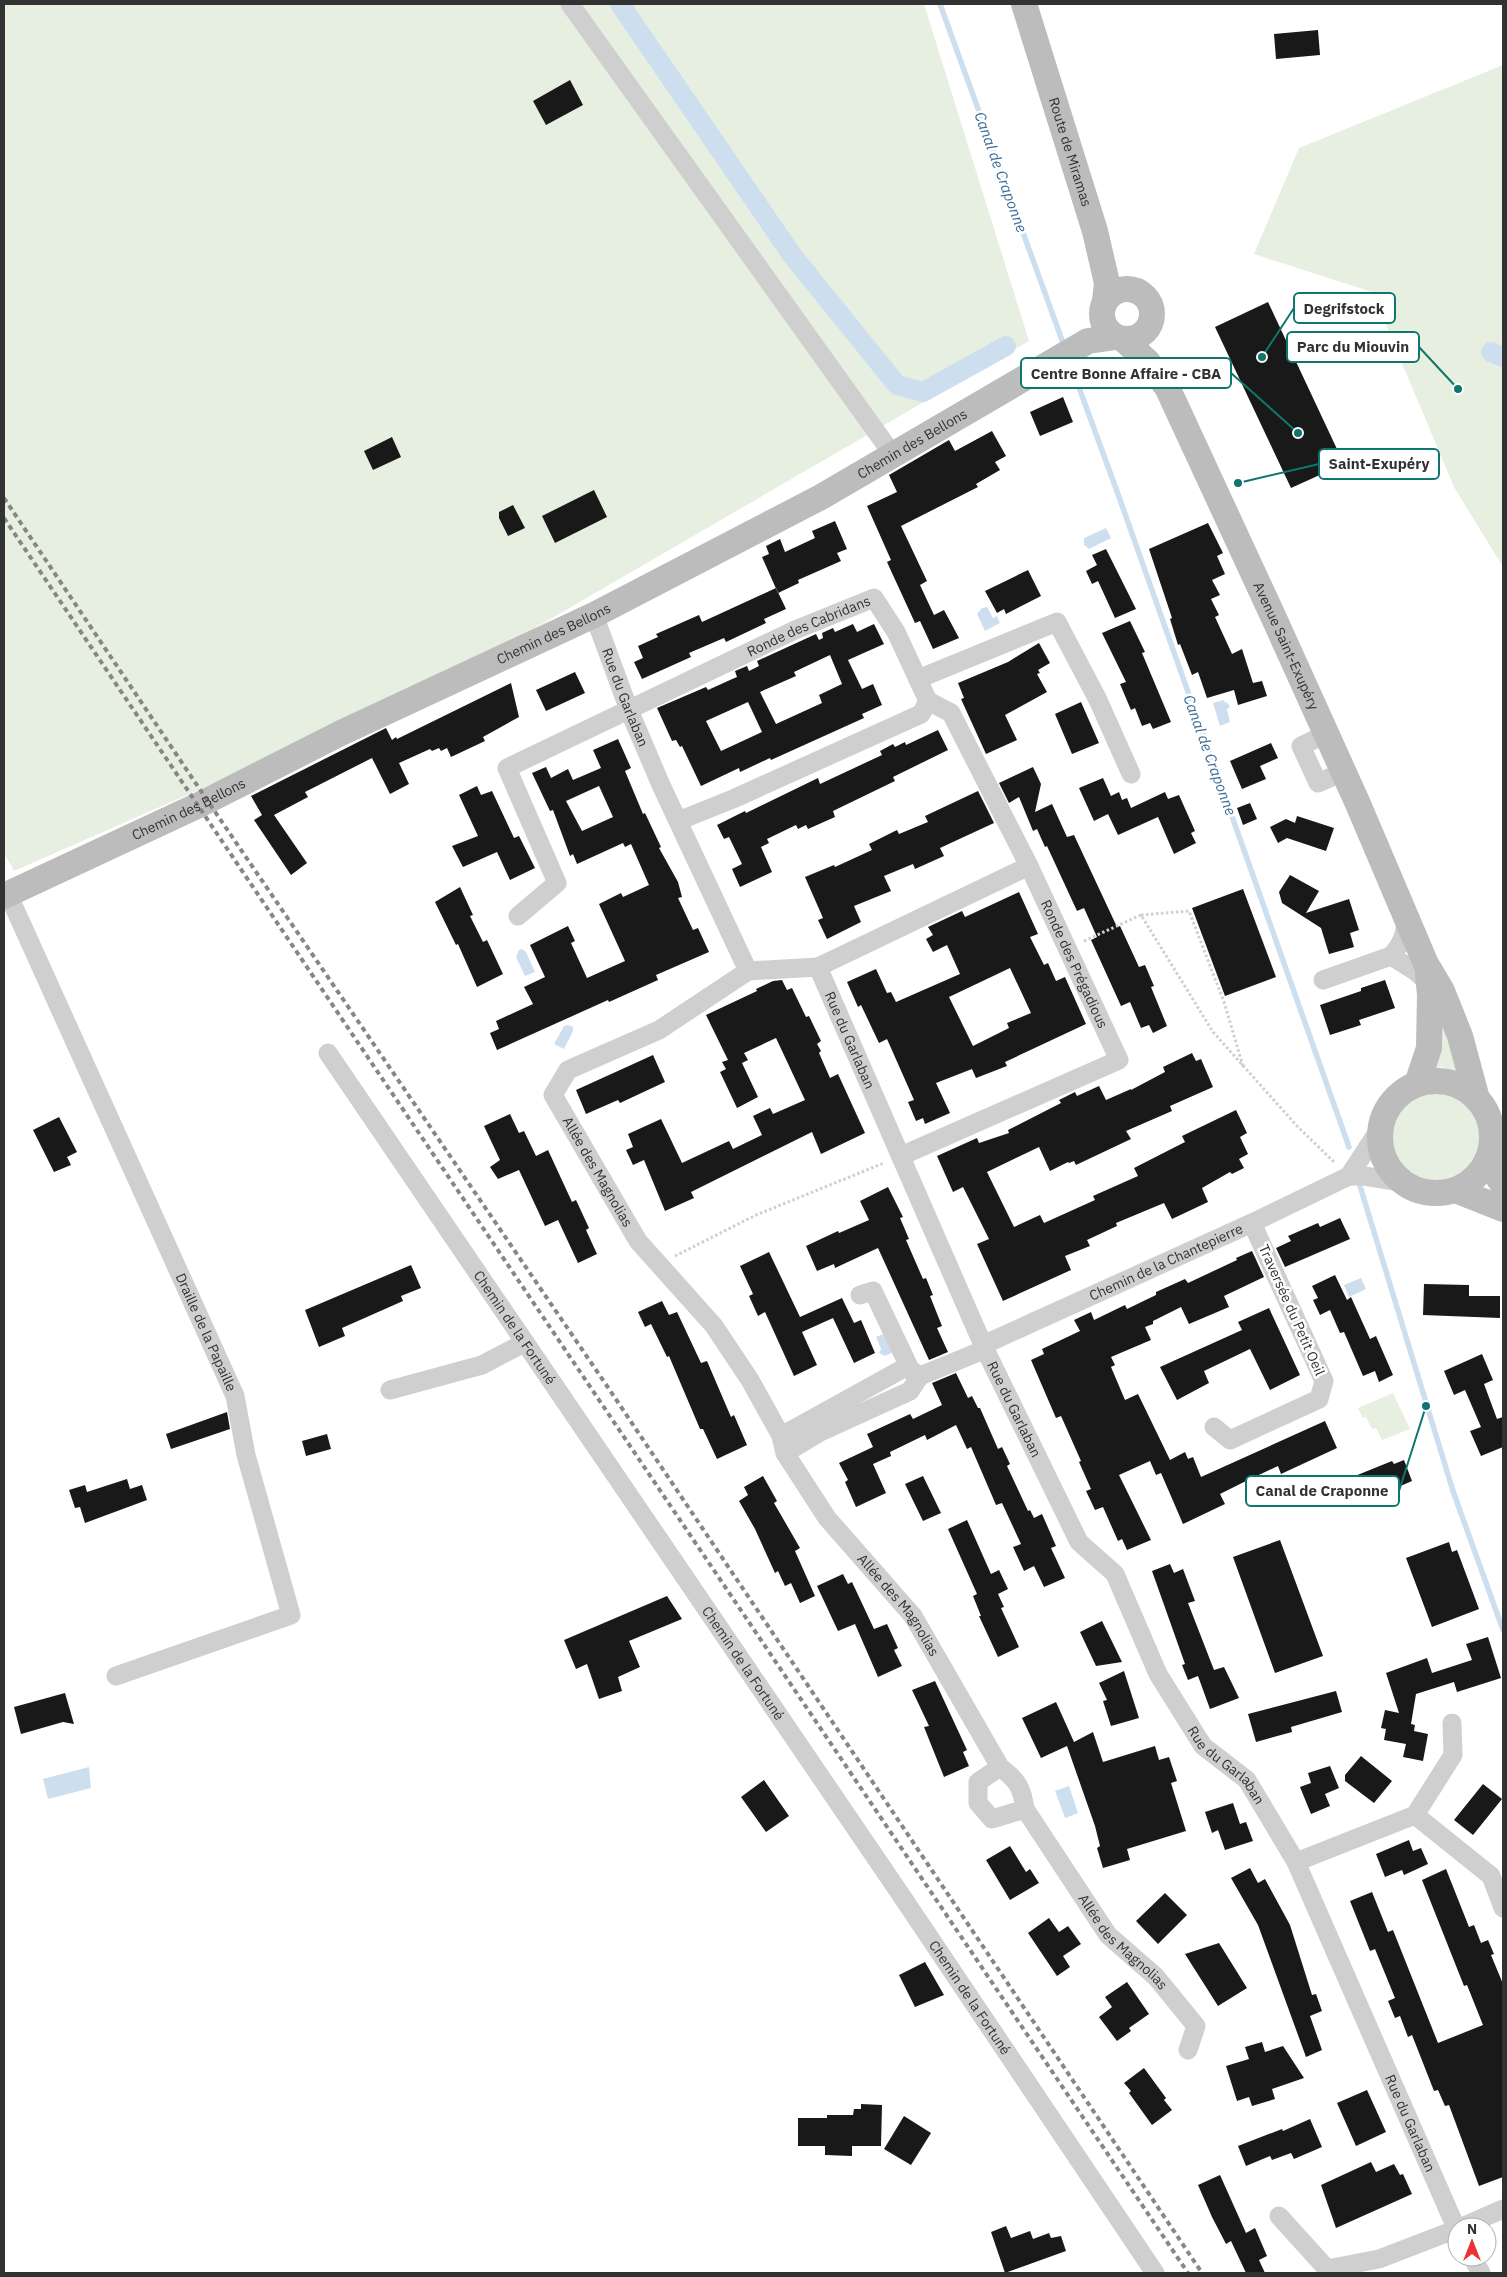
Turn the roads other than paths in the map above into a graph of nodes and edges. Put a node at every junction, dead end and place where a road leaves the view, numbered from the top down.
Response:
1 (570, 4) edge
2 (1024, 4) edge
3 (1095, 231) junction
4 (1134, 290) junction
5 (1151, 323) junction
6 (1112, 324) junction
7 (1166, 387) junction
8 (893, 455) junction
9 (594, 614) junction
10 (918, 679) junction
11 (928, 702) junction
12 (629, 710) junction
13 (1132, 774) dead end
14 (678, 821) junction
15 (1029, 866) junction
16 (6, 895) edge
17 (518, 916) dead end
18 (1406, 916) junction
19 (1391, 956) junction
20 (818, 967) junction
21 (748, 971) junction
22 (1427, 973) junction
23 (1323, 980) dead end
24 (328, 1053) dead end
25 (1417, 1084) junction
26 (1477, 1099) junction
27 (1380, 1130) junction
28 (902, 1156) junction
29 (1487, 1160) junction
30 (1349, 1176) junction
31 (1402, 1182) junction
32 (1503, 1185) edge
33 (1456, 1190) junction
34 (1503, 1209) edge
35 (1252, 1223) junction
36 (860, 1295) dead end
37 (524, 1343) junction
38 (984, 1347) junction
39 (916, 1373) junction
40 (390, 1390) dead end
41 (1214, 1427) dead end
42 (783, 1444) junction
43 (116, 1676) dead end
44 (1452, 1723) dead end
45 (1000, 1766) junction
46 (1025, 1809) junction
47 (1415, 1815) junction
48 (1296, 1862) junction
49 (1503, 1908) edge
50 (1188, 2050) dead end
51 (1503, 2209) edge
52 (1279, 2216) dead end
53 (1451, 2217) edge
54 (1485, 2217) edge
55 (1447, 2235) edge
56 (1382, 2266) edge
57 (1155, 2273) edge

1 - 8 street
2 - 3 main road, Route de Miramas
3 - 4 main road
3 - 6 main road, Route de Miramas
4 - 5 main road
4 - 6 main road
5 - 6 main road
5 - 7 main road
6 - 7 main road, Avenue Saint-Exupéry
6 - 8 main road, Chemin des Bellons
7 - 18 main road, Avenue Saint-Exupéry
8 - 9 main road, Chemin des Bellons
9 - 12 street, Rue du Garlaban
9 - 16 main road, Chemin des Bellons
10 - 11 street, Ronde des Cabridans
10 - 12 street, Ronde des Cabridans
10 - 13 street
11 - 14 street
11 - 15 street, Ronde des Prégadious
12 - 14 street, Rue du Garlaban
12 - 17 street
14 - 21 street, Rue du Garlaban
15 - 20 street
15 - 28 street, Ronde des Prégadious
16 - 43 street, Draille de la Papaille
18 - 19 street
18 - 22 main road, Avenue Saint-Exupéry
19 - 22 street
19 - 23 street
20 - 21 street
20 - 28 street, Rue du Garlaban
21 - 42 street, Allée des Magnolias
22 - 25 main road, Avenue Saint-Exupéry
22 - 26 main road, Avenue Saint-Exupéry
24 - 37 street, Chemin de la Fortuné
25 - 26 main road
25 - 27 main road
26 - 29 main road
27 - 30 street
27 - 31 main road
28 - 38 street, Rue du Garlaban
29 - 32 main road
29 - 33 main road
30 - 31 street
30 - 35 street, Chemin de la Chantepierre
31 - 33 main road
33 - 34 main road
35 - 38 street, Chemin de la Chantepierre
35 - 41 street, Traversée du Petit Oeil
36 - 39 street
37 - 40 street
37 - 57 street, Chemin de la Fortuné
38 - 39 street
38 - 48 street, Rue du Garlaban
39 - 42 street
42 - 45 street, Allée des Magnolias
44 - 47 street
45 - 46 street, Allée des Magnolias
45 - 46 street
46 - 50 street, Allée des Magnolias
47 - 48 street
47 - 49 street
48 - 53 street, Rue du Garlaban
51 - 54 street
52 - 56 street
55 - 56 street

